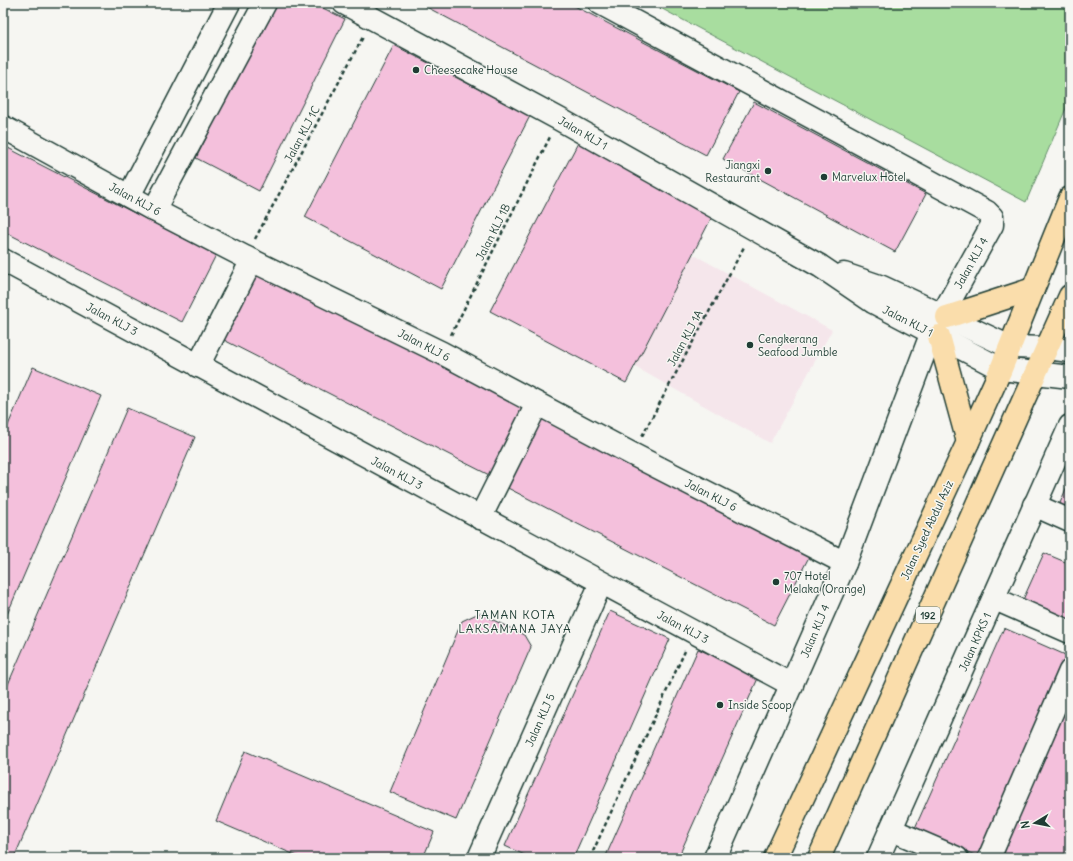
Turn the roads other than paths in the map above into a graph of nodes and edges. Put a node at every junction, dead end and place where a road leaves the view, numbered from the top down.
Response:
1 (229, 3) edge
2 (265, 3) edge
3 (344, 3) edge
4 (600, 3) edge
5 (378, 11) edge
6 (3, 128) edge
7 (129, 196) junction
8 (1070, 198) edge
9 (154, 210) junction
10 (249, 258) junction
11 (3, 260) edge
12 (1033, 289) junction
13 (1070, 296) edge
14 (940, 325) junction
15 (1010, 347) junction
16 (1047, 348) junction
17 (1070, 351) edge
18 (198, 366) junction
19 (1001, 369) junction
20 (1037, 372) junction
21 (1070, 377) edge
22 (537, 404) junction
23 (1070, 426) edge
24 (968, 442) junction
25 (1034, 505) junction
26 (480, 518) junction
27 (1070, 521) edge
28 (845, 563) junction
29 (601, 583) junction
30 (995, 599) junction
31 (1070, 632) edge
32 (1070, 671) edge
33 (792, 685) junction
34 (892, 830) junction
35 (479, 858) edge
36 (715, 858) edge
37 (775, 858) edge
38 (819, 858) edge
39 (878, 858) edge
40 (957, 858) edge
41 (989, 858) edge

1 - 7 street
2 - 9 street
3 - 5 street, Jalan KLJ 1
4 - 14 street, Jalan KLJ 4
5 - 14 street, Jalan KLJ 1
6 - 7 street, Jalan KLJ 6
7 - 9 street, Jalan KLJ 6
8 - 12 main road, Jalan Syed Abdul Aziz
9 - 10 street, Jalan KLJ 6
10 - 18 street
10 - 22 street, Jalan KLJ 6
11 - 18 street, Jalan KLJ 3
12 - 14 main road
12 - 15 main road, Jalan Syed Abdul Aziz
13 - 16 main road, 192
14 - 15 street, Jalan KLJ 1
14 - 19 street, Jalan KLJ 1
14 - 24 main road
14 - 28 street, Jalan KLJ 4
15 - 16 street
15 - 19 main road, Jalan Syed Abdul Aziz
16 - 17 street
16 - 20 main road, 192
18 - 26 street, Jalan KLJ 3
19 - 20 street
19 - 24 main road, Jalan Syed Abdul Aziz
20 - 21 street
20 - 38 main road, 192
22 - 26 street
22 - 28 street, Jalan KLJ 6
23 - 25 street, Jalan KPKS 1
24 - 37 main road, Jalan Syed Abdul Aziz
25 - 27 street
25 - 30 street, Jalan KPKS 1
26 - 29 street, Jalan KLJ 3
28 - 33 street, Jalan KLJ 4
29 - 33 street, Jalan KLJ 3
29 - 35 street, Jalan KLJ 5
30 - 31 street
30 - 34 street, Jalan KPKS 1
32 - 41 street
33 - 36 street, Jalan KLJ 4
34 - 39 street, Jalan KPKS 1
34 - 40 street

